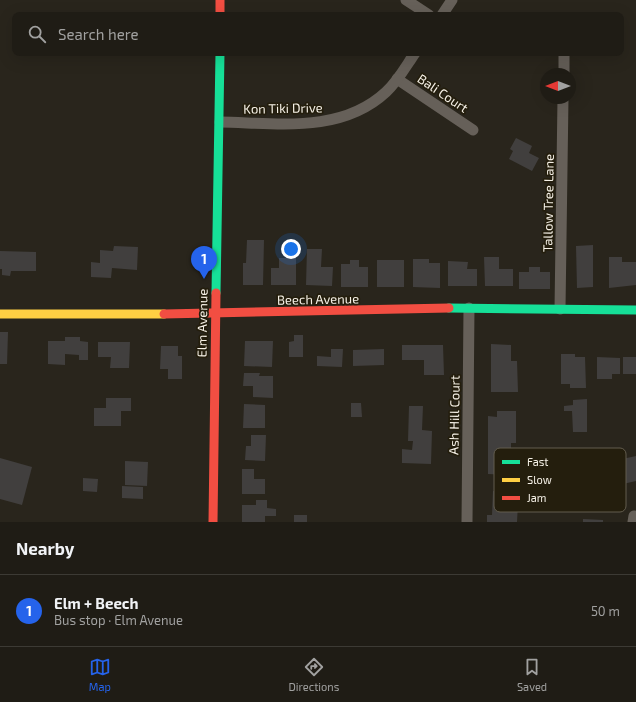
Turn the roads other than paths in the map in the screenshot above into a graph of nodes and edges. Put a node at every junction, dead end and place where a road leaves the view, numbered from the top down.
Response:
1 (220, 0) edge
2 (406, 0) edge
3 (452, 0) edge
4 (220, 12) edge
5 (424, 12) edge
6 (444, 12) edge
7 (220, 56) edge
8 (413, 56) edge
9 (564, 56) edge
10 (564, 68) edge
11 (397, 79) junction
12 (563, 104) edge
13 (220, 122) junction
14 (472, 130) dead end
15 (469, 308) junction
16 (560, 309) junction
17 (636, 310) edge
18 (0, 314) edge
19 (215, 314) junction
20 (213, 522) edge
21 (467, 522) edge

1 - 4 street
2 - 5 street
3 - 6 street
7 - 13 street, Elm Avenue
8 - 11 street, Kon Tiki Drive
9 - 10 street
11 - 13 street, Kon Tiki Drive
11 - 14 street, Bali Court
12 - 16 street, Tallow Tree Lane
13 - 19 street, Elm Avenue
15 - 16 street, Beech Avenue
15 - 19 street, Beech Avenue
15 - 21 street, Ash Hill Court
16 - 17 street, Beech Avenue
18 - 19 street, Beech Avenue
19 - 20 street, Elm Avenue

